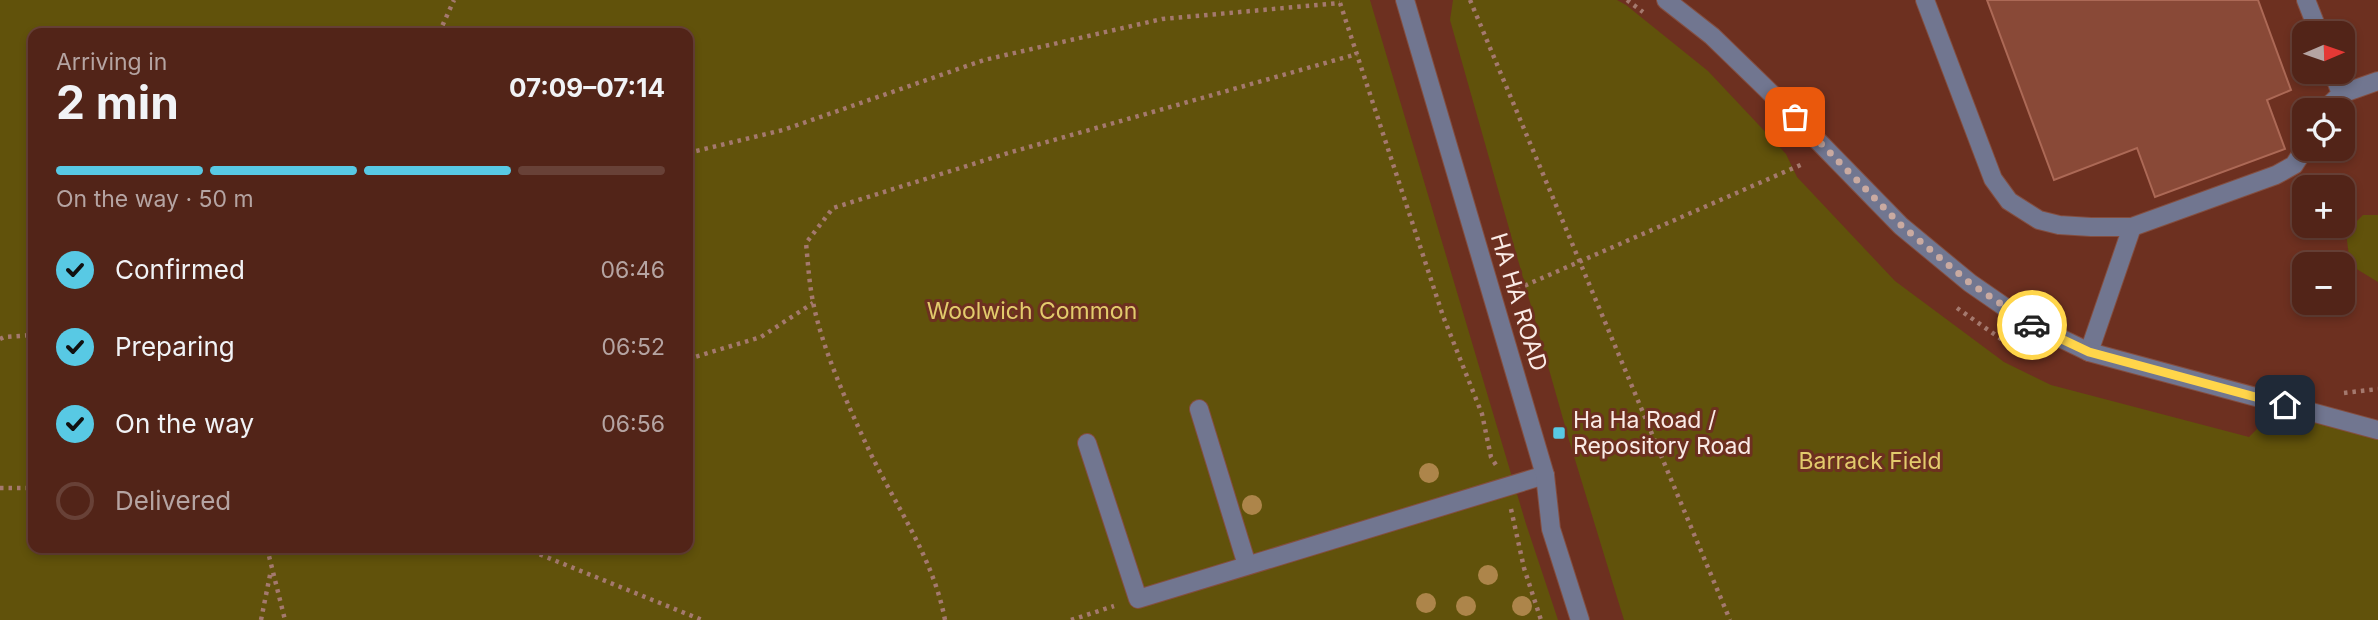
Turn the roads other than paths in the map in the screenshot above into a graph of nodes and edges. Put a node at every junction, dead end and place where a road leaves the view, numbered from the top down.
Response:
1 (1405, 0) edge
2 (1666, 0) edge
3 (1925, 0) edge
4 (2306, 0) edge
5 (2314, 21) edge
6 (2378, 81) edge
7 (2337, 84) edge
8 (2341, 94) junction
9 (2337, 98) edge
10 (2297, 161) edge
11 (2132, 227) junction
12 (2089, 352) junction
13 (1199, 408) dead end
14 (2378, 430) edge
15 (1087, 443) dead end
16 (1545, 475) junction
17 (1247, 565) junction
18 (1580, 620) edge

1 - 16 street, HA HA ROAD
2 - 12 street
3 - 11 street
4 - 5 street
6 - 8 street
7 - 8 street
8 - 9 street
10 - 11 street
11 - 12 street
12 - 14 street
13 - 17 street
15 - 17 street
16 - 17 street
16 - 18 street, HA HA ROAD

